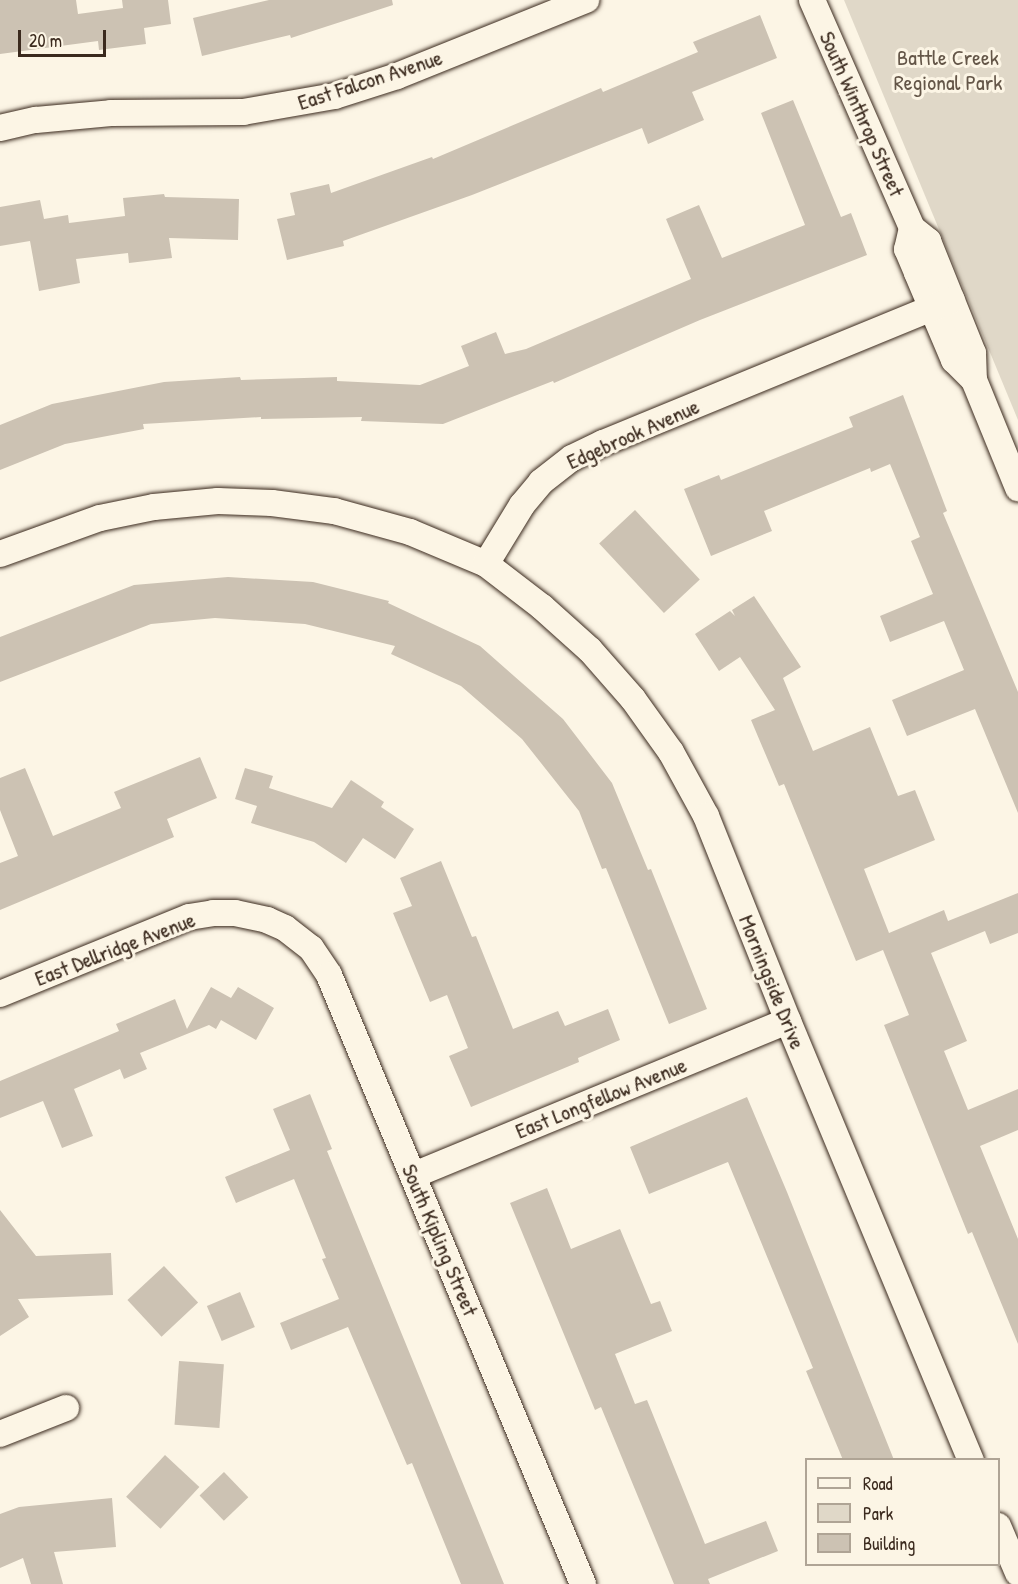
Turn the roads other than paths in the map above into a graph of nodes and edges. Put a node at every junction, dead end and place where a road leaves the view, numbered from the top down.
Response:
1 (586, 0) edge
2 (812, 0) edge
3 (0, 128) edge
4 (942, 304) junction
5 (1018, 488) edge
6 (0, 554) edge
7 (486, 564) junction
8 (267, 920) joint
9 (0, 994) edge
10 (788, 1021) junction
11 (414, 1175) junction
12 (66, 1408) dead end
13 (0, 1434) edge
14 (970, 1458) edge
15 (1000, 1528) edge
16 (1018, 1573) edge
17 (583, 1584) edge

1 - 3 street, East Falcon Avenue
2 - 4 street, South Winthrop Street
4 - 5 street, South Winthrop Street
4 - 7 street, Edgebrook Avenue
6 - 7 street
7 - 10 street, Morningside Drive
8 - 9 street, East Dellridge Avenue
8 - 11 street, South Kipling Street
10 - 11 street, East Longfellow Avenue
10 - 14 street, Morningside Drive
11 - 17 street, South Kipling Street
12 - 13 street
15 - 16 street

